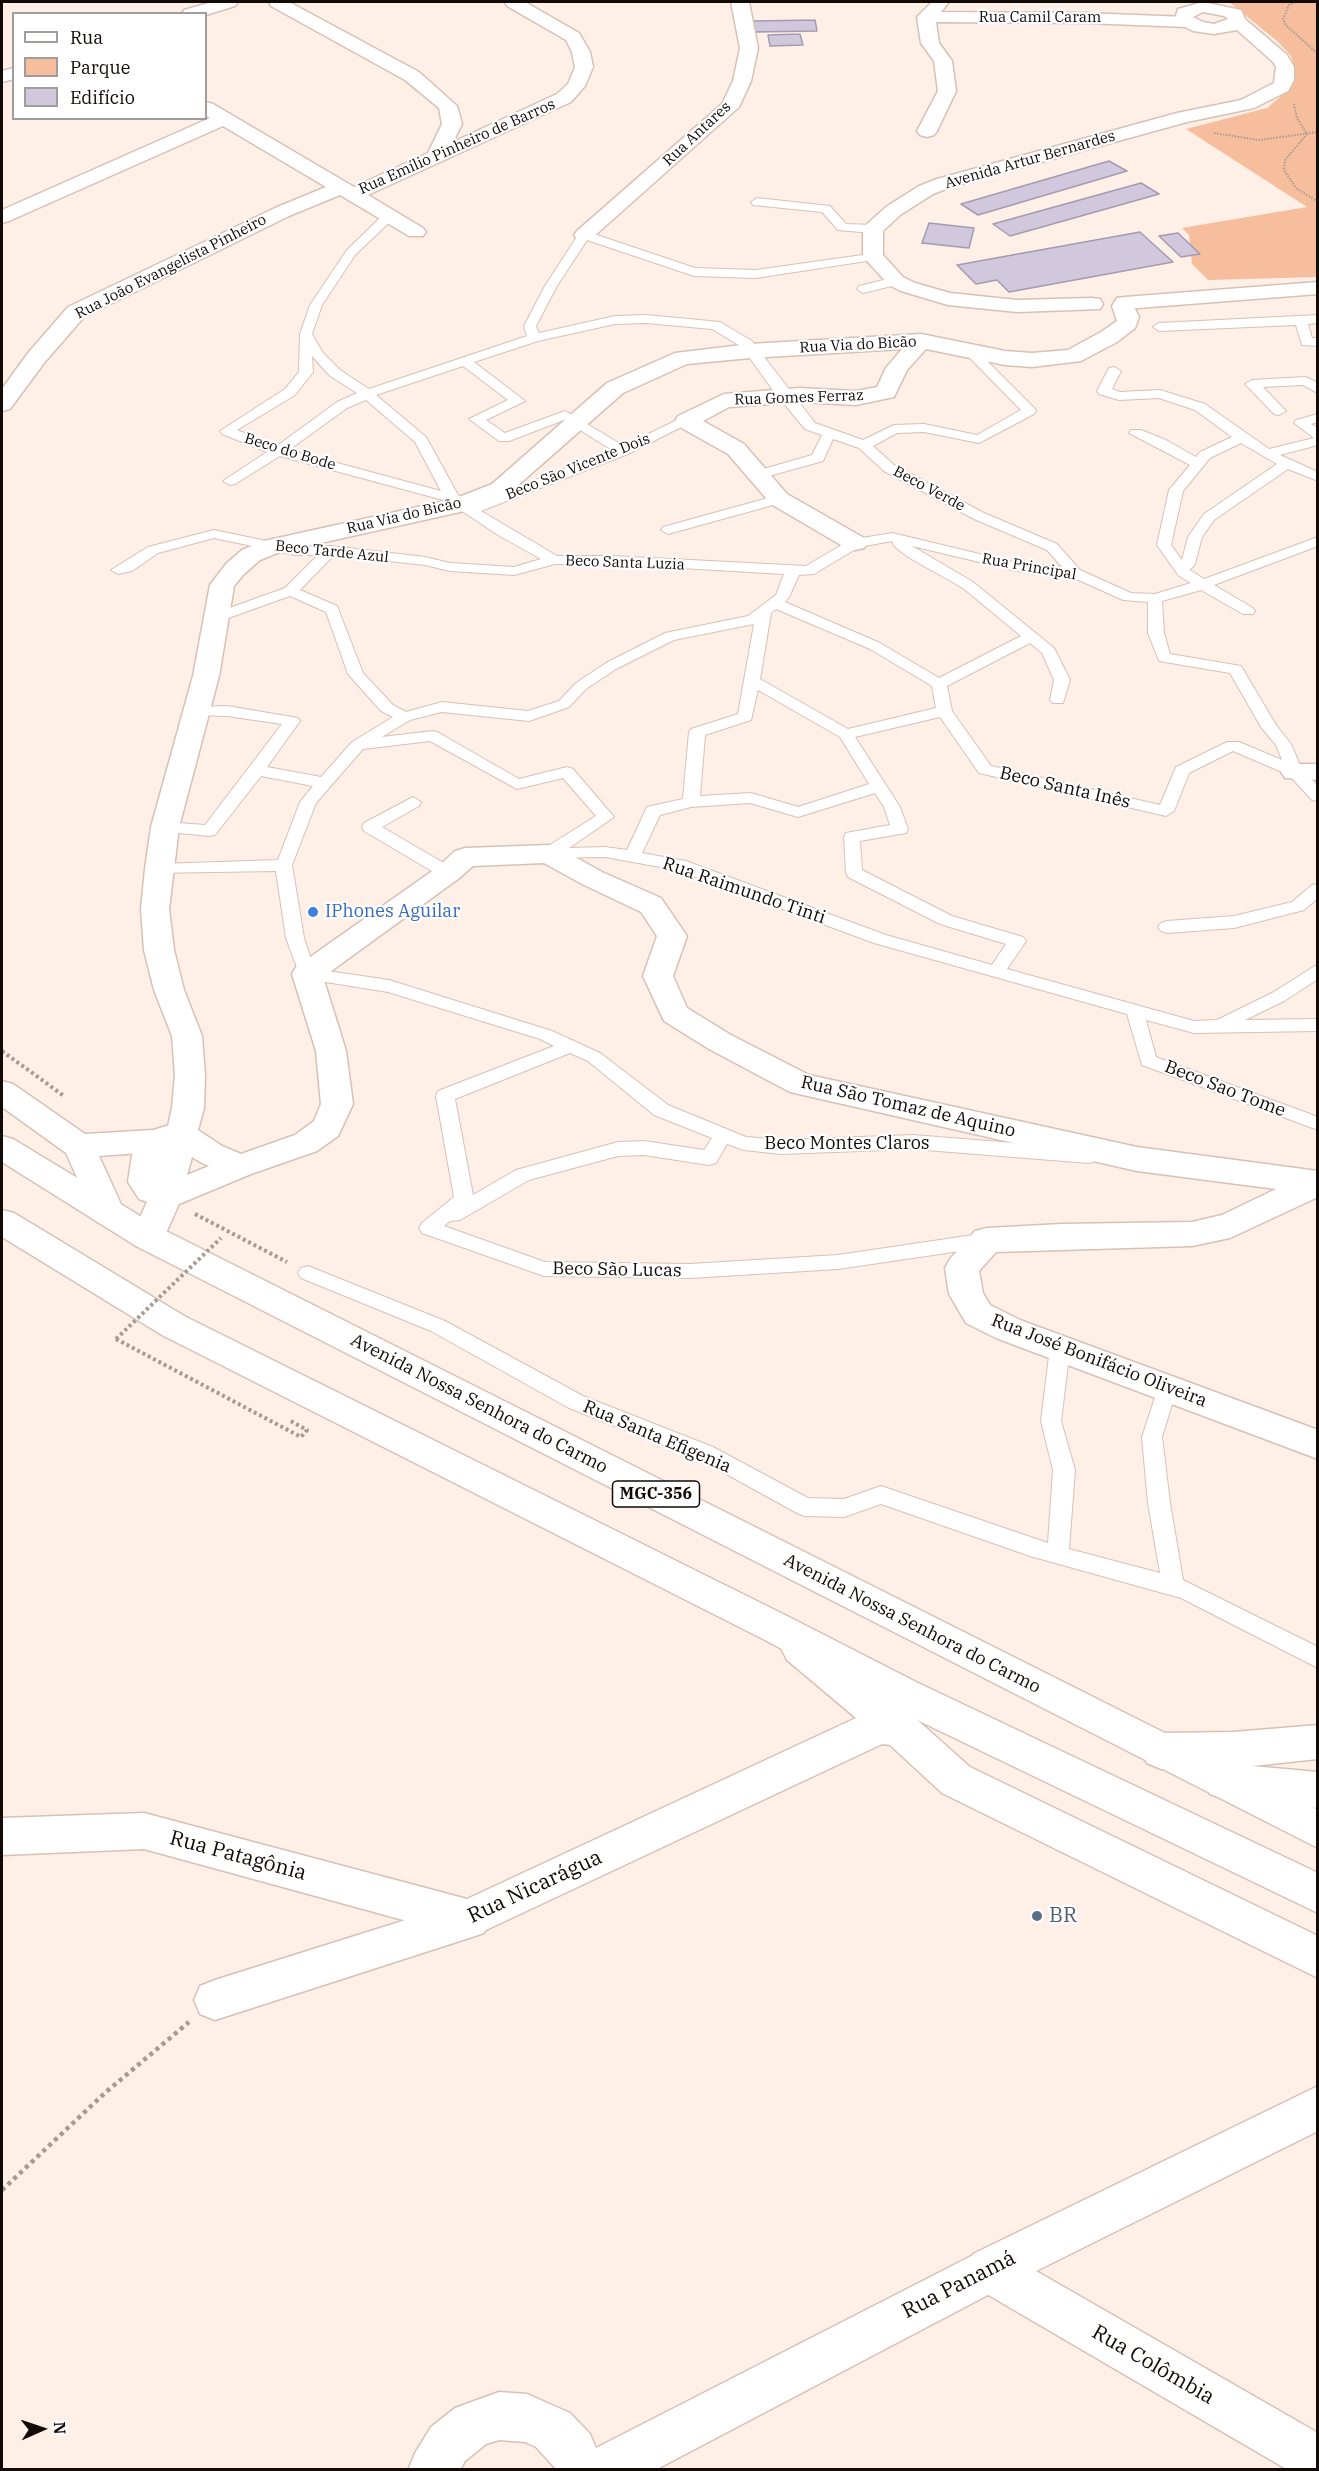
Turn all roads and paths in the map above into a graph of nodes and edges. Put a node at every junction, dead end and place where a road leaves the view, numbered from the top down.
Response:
1 (229, 2) edge
2 (277, 2) edge
3 (513, 2) edge
4 (740, 2) edge
5 (941, 2) edge
6 (1295, 2) edge
7 (1196, 10) edge
8 (196, 12) edge
9 (927, 17) junction
10 (1233, 24) junction
11 (1317, 54) edge
12 (207, 109) edge
13 (1184, 117) junction
14 (224, 119) junction
15 (927, 131) dead end
16 (1317, 132) edge
17 (437, 156) junction
18 (347, 191) junction
19 (757, 202) dead end
20 (389, 216) junction
21 (2, 217) edge
22 (873, 229) junction
23 (416, 232) dead end
24 (584, 236) junction
25 (873, 256) junction
26 (896, 281) junction
27 (1317, 288) edge
28 (863, 290) dead end
29 (1109, 303) junction
30 (1317, 319) edge
31 (1301, 321) junction
32 (1159, 327) dead end
33 (306, 334) junction
34 (534, 338) junction
35 (921, 341) junction
36 (1317, 342) edge
37 (968, 350) junction
38 (750, 351) junction
39 (464, 361) junction
40 (1114, 371) dead end
41 (1317, 389) edge
42 (367, 394) junction
43 (786, 397) junction
44 (2, 404) edge
45 (1279, 411) dead end
46 (1317, 418) edge
47 (686, 421) junction
48 (578, 423) junction
49 (829, 433) junction
50 (1136, 433) dead end
51 (1317, 435) edge
52 (1242, 438) junction
53 (1317, 441) edge
54 (864, 446) junction
55 (278, 451) junction
56 (623, 451) junction
57 (1266, 454) junction
58 (1198, 464) junction
59 (1287, 464) junction
60 (758, 475) junction
61 (1317, 477) edge
62 (230, 481) dead end
63 (779, 499) junction
64 (461, 504) junction
65 (668, 530) dead end
66 (892, 537) junction
67 (1317, 542) edge
68 (855, 543) junction
69 (273, 546) junction
70 (331, 550) junction
71 (554, 560) junction
72 (1182, 569) junction
73 (118, 570) dead end
74 (801, 571) junction
75 (1075, 573) junction
76 (1202, 585) junction
77 (290, 591) junction
78 (1155, 598) junction
79 (769, 607) junction
80 (1248, 611) dead end
81 (215, 618) junction
82 (1031, 637) junction
83 (751, 680) junction
84 (939, 684) junction
85 (1058, 699) dead end
86 (196, 710) junction
87 (944, 711) junction
88 (404, 717) junction
89 (846, 734) junction
90 (358, 745) junction
91 (257, 770) junction
92 (1306, 772) edge
93 (325, 783) junction
94 (879, 786) junction
95 (1317, 796) edge
96 (413, 802) dead end
97 (691, 802) junction
98 (165, 826) junction
99 (549, 854) junction
100 (632, 856) junction
101 (284, 865) junction
102 (159, 869) junction
103 (448, 873) junction
104 (1317, 890) edge
105 (1167, 927) dead end
106 (1317, 970) edge
107 (997, 971) junction
108 (307, 974) junction
109 (1134, 1010) junction
110 (1317, 1025) edge
111 (1217, 1027) junction
112 (571, 1046) junction
113 (2, 1092) edge
114 (1317, 1124) edge
115 (180, 1133) junction
116 (723, 1135) junction
117 (79, 1146) junction
118 (2, 1147) edge
119 (1137, 1159) junction
120 (240, 1166) junction
121 (1317, 1183) edge
122 (178, 1203) junction
123 (109, 1213) junction
124 (2, 1222) edge
125 (429, 1228) junction
126 (148, 1237) junction
127 (987, 1240) junction
128 (230, 1243) dead end
129 (308, 1274) joint
130 (1060, 1348) junction
131 (1167, 1388) junction
132 (286, 1419) dead end
133 (1317, 1445) edge
134 (1058, 1555) junction
135 (1173, 1587) junction
136 (778, 1629) junction
137 (1317, 1658) edge
138 (849, 1690) junction
139 (900, 1729) junction
140 (1317, 1742) edge
141 (844, 1743) junction
142 (1218, 1767) junction
143 (1317, 1790) edge
144 (1317, 1830) edge
145 (2, 1837) edge
146 (1317, 1894) edge
147 (469, 1919) junction
148 (1317, 1958) edge
149 (214, 2000) joint
150 (1317, 2108) edge
151 (2, 2190) edge
152 (989, 2270) junction
153 (1317, 2460) edge
154 (432, 2469) edge
155 (581, 2469) edge
156 (604, 2469) edge

1 - 8 main road
2 - 17 main road
3 - 17 main road, Rua Emílio Pinheiro de Barros
4 - 24 main road, Rua Antares
5 - 9 main road
6 - 11 path
7 - 9 main road, Rua Camil Caram
7 - 10 main road, Rua Camil Caram
7 - 10 main road, Avenida Artur Bernardes
9 - 15 main road
10 - 13 main road, Avenida Artur Bernardes
12 - 14 main road
13 - 16 path
13 - 22 main road, Avenida Artur Bernardes
14 - 18 main road
14 - 21 main road
17 - 18 main road, Rua Emílio Pinheiro de Barros
18 - 20 main road
18 - 44 main road, Rua João Evangelista Pinheiro
19 - 22 lane
20 - 23 main road
20 - 33 lane
22 - 25 main road
24 - 25 lane
24 - 34 lane
25 - 26 main road
26 - 28 lane
26 - 29 main road
27 - 29 main road
29 - 37 main road, Rua Via do Bicão
30 - 31 lane
31 - 32 lane
31 - 36 lane
33 - 42 lane
33 - 55 lane, Beco do Bode
34 - 38 lane, Beco Verde
34 - 39 lane, Beco Verde
35 - 37 main road, Rua Via do Bicão
35 - 38 main road, Rua Via do Bicão
35 - 43 main road, Rua Gomes Ferraz
37 - 54 lane
38 - 43 lane, Beco Verde
38 - 48 main road, Rua Via do Bicão
39 - 42 lane, Beco Verde
39 - 48 lane
40 - 52 lane
41 - 45 lane
42 - 55 lane, Beco Verde
42 - 64 lane
43 - 47 main road, Rua Gomes Ferraz
43 - 49 lane, Beco Verde
46 - 51 lane
47 - 56 lane, Beco São Vicente Dois
47 - 60 main road
48 - 56 lane
48 - 64 main road, Rua Via do Bicão
49 - 54 lane, Beco Verde
49 - 60 lane
50 - 58 lane
52 - 57 lane
52 - 58 lane
53 - 57 lane
54 - 75 lane, Beco Verde
55 - 62 lane, Beco Verde
55 - 64 lane, Beco do Bode
56 - 64 lane, Beco São Vicente Dois
57 - 59 lane
58 - 72 lane
59 - 61 lane
59 - 72 lane
60 - 63 main road
63 - 65 lane
63 - 68 main road
64 - 69 main road, Rua Via do Bicão
64 - 71 lane, Beco Santa Luzia
66 - 68 lane, Rua Principal
66 - 75 lane, Rua Principal
66 - 82 lane
67 - 76 lane, Rua Principal
68 - 74 lane, Rua Principal
69 - 70 lane, Beco Tarde Azul
69 - 73 lane, Beco Tarde Azul
69 - 81 main road, Rua Via do Bicão
70 - 71 lane, Beco Tarde Azul
70 - 77 lane
71 - 74 lane, Beco Santa Luzia
72 - 76 lane
74 - 79 lane
75 - 78 lane, Rua Principal
76 - 78 lane, Rua Principal
76 - 80 lane
77 - 81 lane
77 - 88 lane
78 - 92 lane
79 - 83 lane
79 - 84 lane
79 - 88 lane
81 - 86 main road, Rua Via do Bicão
82 - 84 lane
82 - 85 lane
83 - 89 lane
83 - 97 lane
84 - 87 lane, Beco Santa Inês
86 - 91 lane
86 - 98 main road, Rua Via do Bicão
87 - 89 lane
87 - 92 lane, Beco Santa Inês
88 - 90 lane
89 - 94 lane
90 - 93 lane
90 - 99 lane
91 - 93 lane
91 - 98 lane
92 - 95 lane
93 - 101 lane
94 - 97 lane
94 - 107 lane
96 - 103 lane
97 - 100 lane
98 - 102 main road, Rua Via do Bicão
99 - 100 lane, Rua Raimundo Tinti
99 - 103 main road, Rua Raimundo Tinti
99 - 119 main road, Rua São Tomaz de Aquino
100 - 107 lane, Rua Raimundo Tinti
101 - 102 lane
101 - 108 lane
102 - 115 main road, Rua Via do Bicão
103 - 108 main road, Rua Raimundo Tinti
104 - 105 lane
106 - 111 lane
107 - 109 lane, Rua Raimundo Tinti
108 - 112 lane, Beco Montes Claros
108 - 120 main road
109 - 111 lane, Rua Raimundo Tinti
109 - 114 lane, Beco Sao Tome
110 - 111 lane, Rua Raimundo Tinti
112 - 116 lane, Beco Montes Claros
112 - 125 lane
113 - 117 main road
115 - 117 main road
115 - 120 main road
115 - 122 main road, Rua Via do Bicão
116 - 119 lane, Beco Montes Claros
116 - 125 lane
117 - 123 main road
118 - 123 main road, Avenida Nossa Senhora do Carmo / MGC-356
119 - 121 main road, Rua São Tomaz de Aquino
120 - 122 main road
121 - 127 main road
122 - 126 main road, Rua Via do Bicão
122 - 129 path
123 - 126 main road, Avenida Nossa Senhora do Carmo / MGC-356
124 - 136 main road
125 - 127 lane, Beco São Lucas
126 - 142 main road, Avenida Nossa Senhora do Carmo / MGC-356
127 - 130 main road, Rua José Bonifácio Oliveira
128 - 132 path, bridge
129 - 134 lane, Rua Santa Efigenia
130 - 131 main road, Rua José Bonifácio Oliveira
130 - 134 lane
131 - 133 main road, Rua José Bonifácio Oliveira
131 - 135 lane
134 - 135 lane, Rua Santa Efigenia
135 - 137 lane, Rua Santa Efigenia
136 - 138 main road
136 - 146 main road
138 - 139 main road
138 - 141 main road
139 - 141 main road, Rua Nicarágua
139 - 148 main road
140 - 142 main road
141 - 147 main road, Rua Nicarágua
142 - 143 main road
142 - 144 main road
145 - 147 main road, Rua Patagônia
147 - 149 main road, Rua Nicarágua
149 - 151 path
150 - 152 main road, Rua Panamá
152 - 153 main road, Rua Colômbia
152 - 156 main road, Rua Panamá
154 - 155 main road

